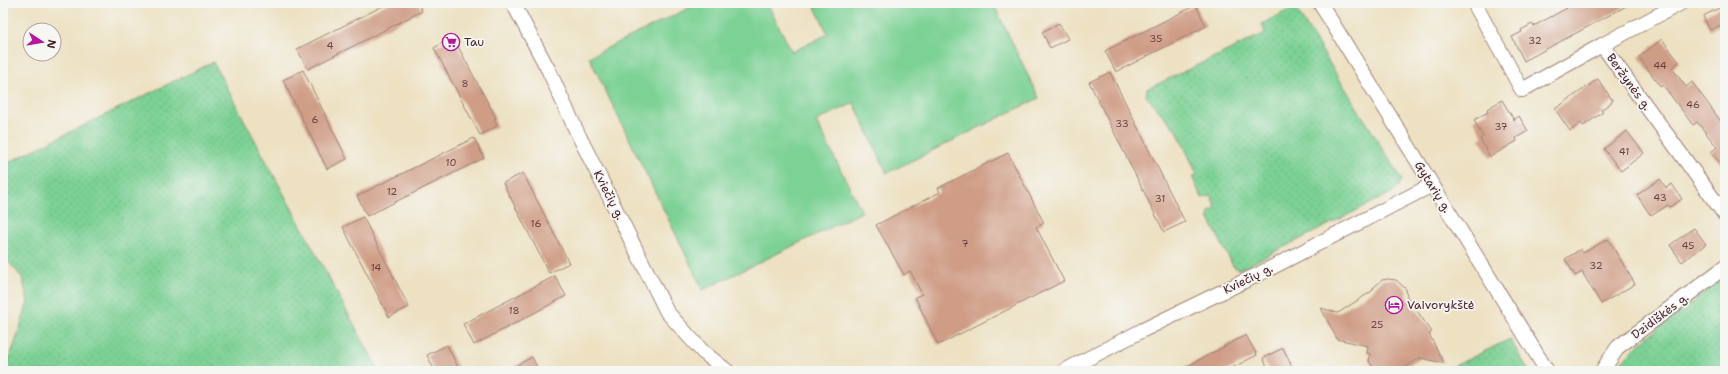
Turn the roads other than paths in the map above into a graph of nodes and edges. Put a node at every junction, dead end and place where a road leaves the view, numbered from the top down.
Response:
1 (514, 3) edge
2 (1320, 3) edge
3 (1474, 3) edge
4 (1681, 3) edge
5 (1602, 45) junction
6 (1432, 185) junction
7 (1725, 215) edge
8 (1725, 266) edge
9 (727, 371) edge
10 (1064, 371) edge
11 (1547, 371) edge
12 (1602, 371) edge

1 - 9 street, Kviečių g.
2 - 6 street, Gytarių g.
3 - 5 street, Beržynės g.
4 - 5 street
5 - 7 street, Beržynės g.
6 - 10 street, Kviečių g.
6 - 11 street, Gytarių g.
8 - 12 street, Dzidiškės g.

